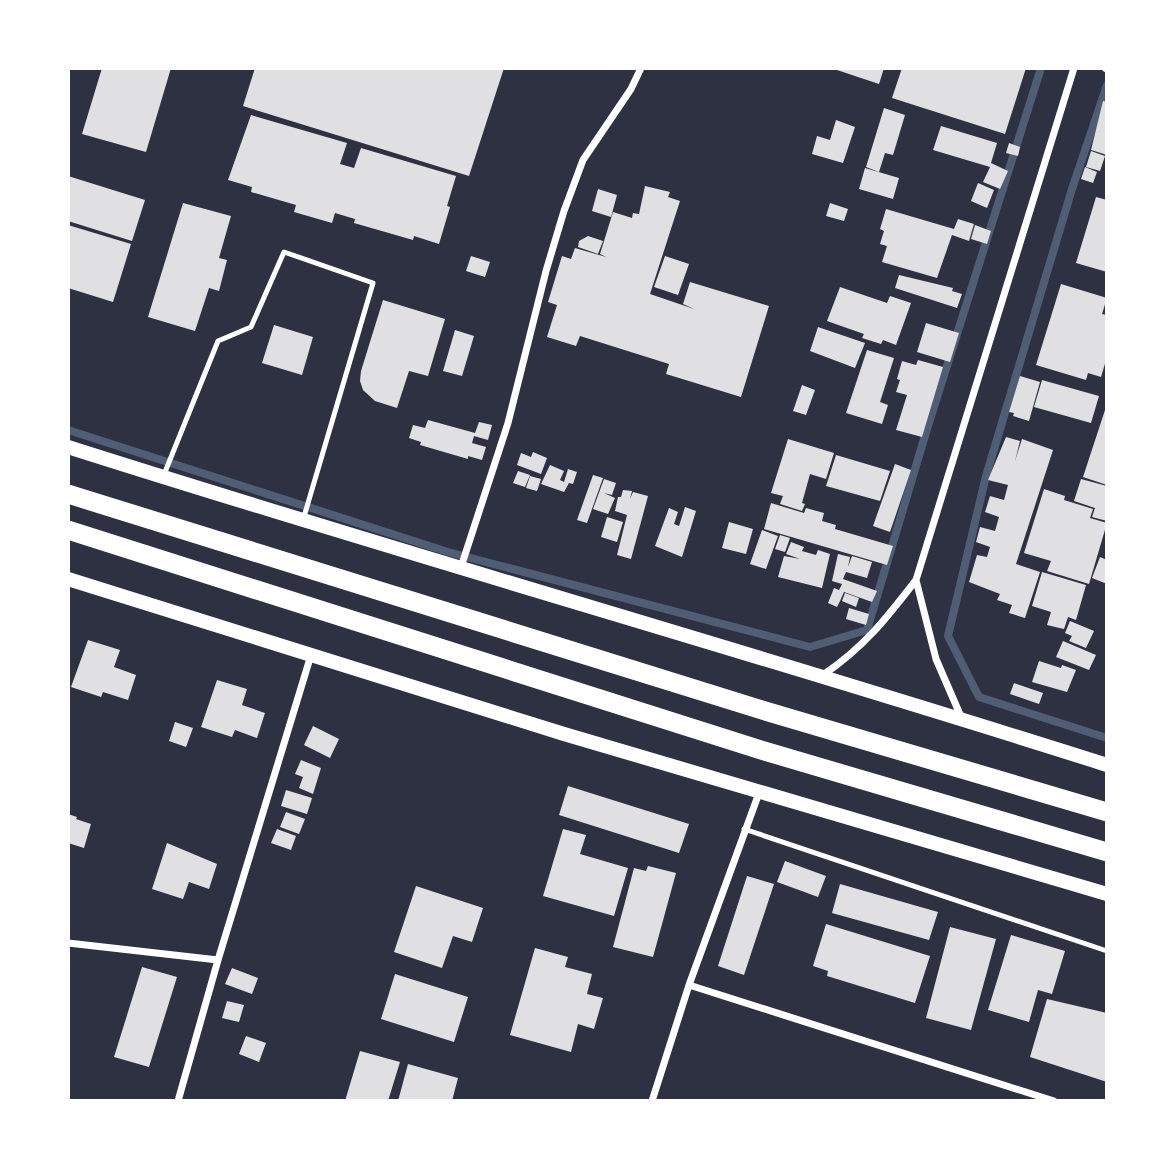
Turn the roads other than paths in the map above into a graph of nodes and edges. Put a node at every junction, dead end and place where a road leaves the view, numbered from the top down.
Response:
1 (641, 68) edge
2 (1074, 68) edge
3 (68, 447) edge
4 (162, 477) junction
5 (68, 494) edge
6 (303, 520) junction
7 (68, 530) edge
8 (460, 568) junction
9 (68, 579) edge
10 (916, 580) junction
11 (312, 655) junction
12 (820, 678) junction
13 (962, 719) junction
14 (1107, 765) edge
15 (758, 793) junction
16 (1107, 812) edge
17 (744, 829) junction
18 (1107, 852) edge
19 (1107, 894) edge
20 (68, 943) edge
21 (1107, 951) edge
22 (218, 960) junction
23 (689, 985) junction
24 (1049, 1100) edge
25 (178, 1101) edge
26 (652, 1101) edge

1 - 8 street
2 - 10 street
3 - 4 main road
4 - 6 main road
4 - 6 lane
5 - 16 highway
6 - 8 main road
7 - 18 highway
8 - 12 main road
9 - 11 main road
10 - 12 street
10 - 13 street
11 - 15 main road
11 - 22 street
12 - 13 main road
13 - 14 main road
15 - 17 street
15 - 19 main road
17 - 21 lane
17 - 23 street
20 - 22 street
22 - 25 street
23 - 24 street
23 - 26 street

